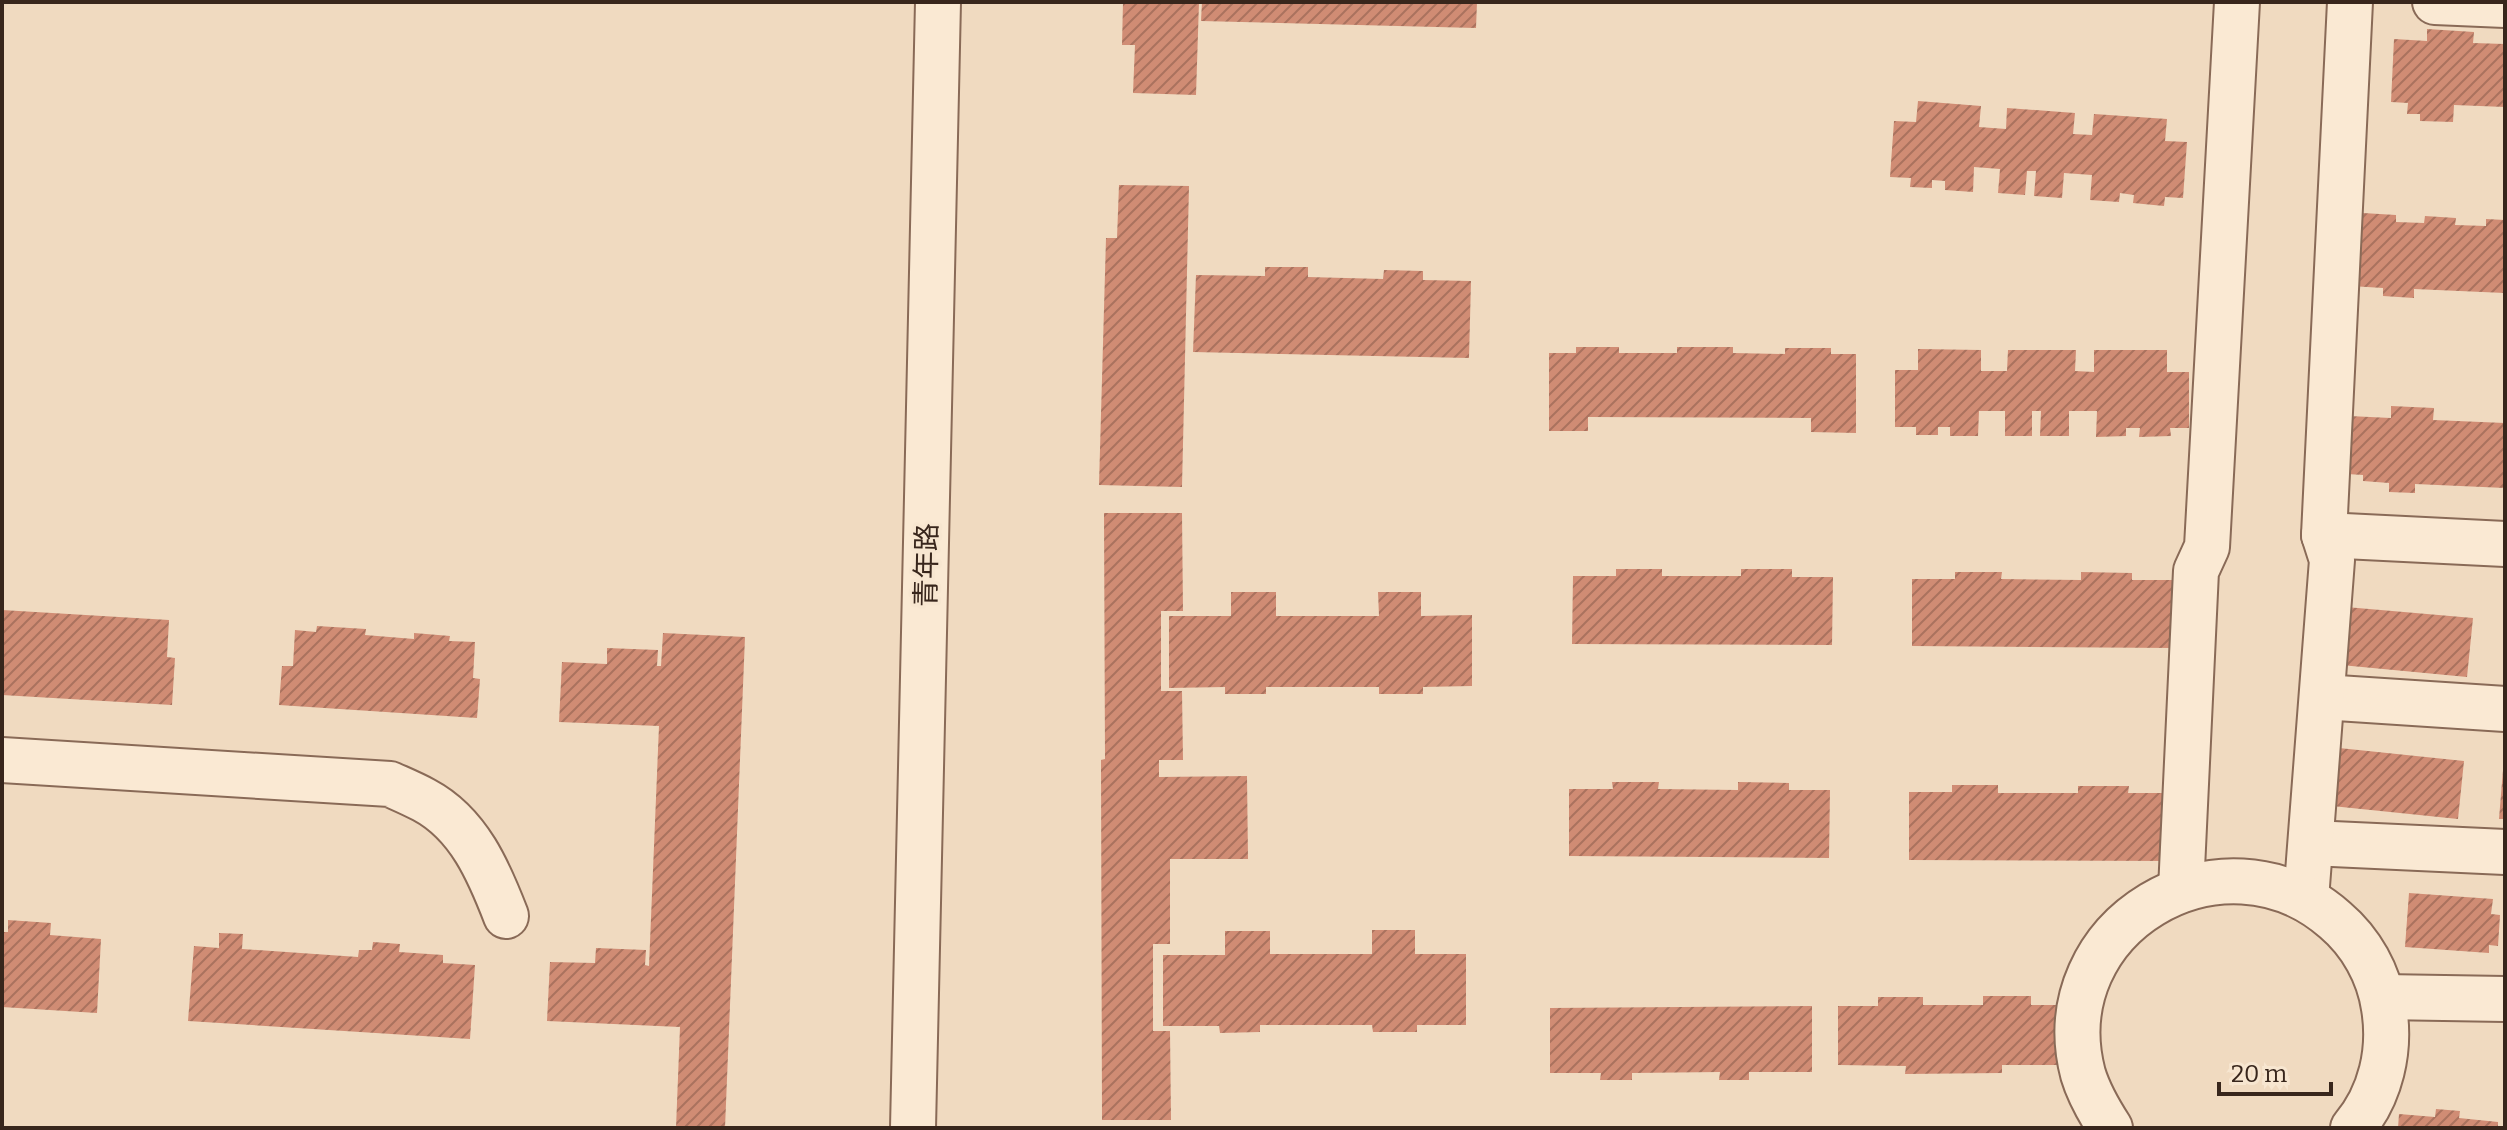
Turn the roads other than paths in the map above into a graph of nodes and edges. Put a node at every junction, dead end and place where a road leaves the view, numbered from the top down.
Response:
1 (938, 2) edge
2 (2237, 2) edge
3 (2350, 2) edge
4 (2435, 2) edge
5 (2505, 5) edge
6 (2324, 535) junction
7 (2505, 544) edge
8 (2322, 697) junction
9 (2505, 709) edge
10 (2, 760) edge
11 (2311, 843) junction
12 (2505, 852) edge
13 (2181, 890) junction
14 (2306, 899) junction
15 (506, 916) dead end
16 (2383, 997) junction
17 (2505, 999) edge
18 (913, 1128) edge
19 (2110, 1128) edge
20 (2353, 1128) edge

1 - 18 street, 青年路
2 - 13 street
3 - 6 street
4 - 5 street
6 - 7 street
6 - 8 street
8 - 9 street
8 - 11 street
10 - 15 street
11 - 12 street
11 - 14 street
13 - 14 street
13 - 19 street
14 - 16 street
16 - 17 street
16 - 20 street

